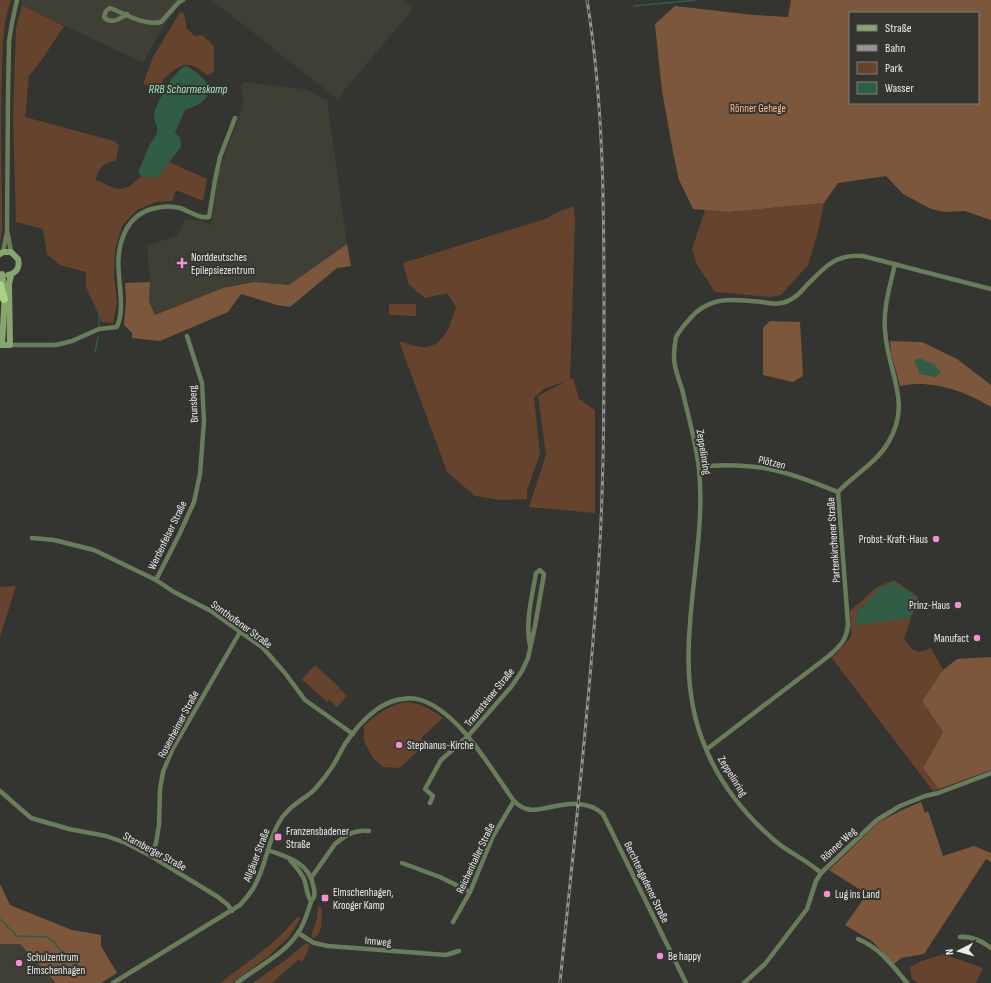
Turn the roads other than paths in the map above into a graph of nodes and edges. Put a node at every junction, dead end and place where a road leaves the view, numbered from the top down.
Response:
1 (17, 0) edge
2 (184, 0) edge
3 (127, 14) dead end
4 (235, 118) dead end
5 (7, 230) junction
6 (11, 252) junction
7 (1, 253) edge
8 (895, 264) junction
9 (1, 274) edge
10 (11, 275) junction
11 (0, 285) edge
12 (991, 289) edge
13 (4, 299) junction
14 (187, 336) dead end
15 (1, 345) edge
16 (10, 345) junction
17 (699, 467) junction
18 (200, 474) joint
19 (838, 492) junction
20 (32, 538) dead end
21 (156, 580) junction
22 (240, 632) junction
23 (530, 646) junction
24 (353, 734) junction
25 (468, 736) junction
26 (707, 749) junction
27 (991, 773) edge
28 (0, 791) edge
29 (514, 802) junction
30 (430, 803) dead end
31 (369, 831) dead end
32 (268, 850) junction
33 (151, 856) junction
34 (290, 860) junction
35 (402, 863) dead end
36 (821, 873) junction
37 (311, 878) junction
38 (470, 892) junction
39 (311, 901) junction
40 (232, 911) junction
41 (453, 922) dead end
42 (298, 933) junction
43 (960, 937) dead end
44 (858, 939) dead end
45 (991, 948) edge
46 (460, 951) dead end
47 (113, 983) edge
48 (237, 983) edge
49 (686, 983) edge
50 (744, 983) edge
51 (907, 983) edge

1 - 5 street
2 - 3 street
4 - 16 street
5 - 6 street
5 - 7 street
6 - 7 main road
6 - 10 main road
8 - 12 street, Zeppelinring
8 - 17 street, Zeppelinring
8 - 19 street, Partenkirchener Straße
9 - 10 main road
9 - 13 main road
10 - 16 main road
11 - 13 highway
13 - 15 main road
14 - 18 street, Brunsberg
15 - 16 main road
17 - 19 street, Plötzen
17 - 26 street, Zeppelinring
18 - 21 street, Werdenfelser Straße
19 - 26 street, Partenkirchener Straße
20 - 21 street, Sonthofener Straße
21 - 22 street, Sonthofener Straße
22 - 24 street, Sonthofener Straße
22 - 33 street, Rosenheimer Straße
23 - 23 street, Traunsteiner Straße
23 - 25 street, Traunsteiner Straße
24 - 25 street
24 - 32 street, Allgäuer Straße
25 - 29 street
25 - 30 street, Traunsteiner Straße
26 - 36 street, Zeppelinring
27 - 36 street, Rönner Weg
28 - 33 street, Starnberger Straße
29 - 38 street, Reichenhaller Straße
29 - 49 street, Berchtesgadener Straße
31 - 37 street
32 - 34 street
32 - 40 street, Allgäuer Straße
33 - 40 street, Starnberger Straße
34 - 37 street
34 - 39 street
35 - 38 street
36 - 50 street, Rönner Weg
37 - 39 street
38 - 41 street, Reichenhaller Straße
39 - 42 street
40 - 47 street, Allgäuer Straße
42 - 46 street, Innweg
42 - 48 street
43 - 45 street
44 - 51 street

